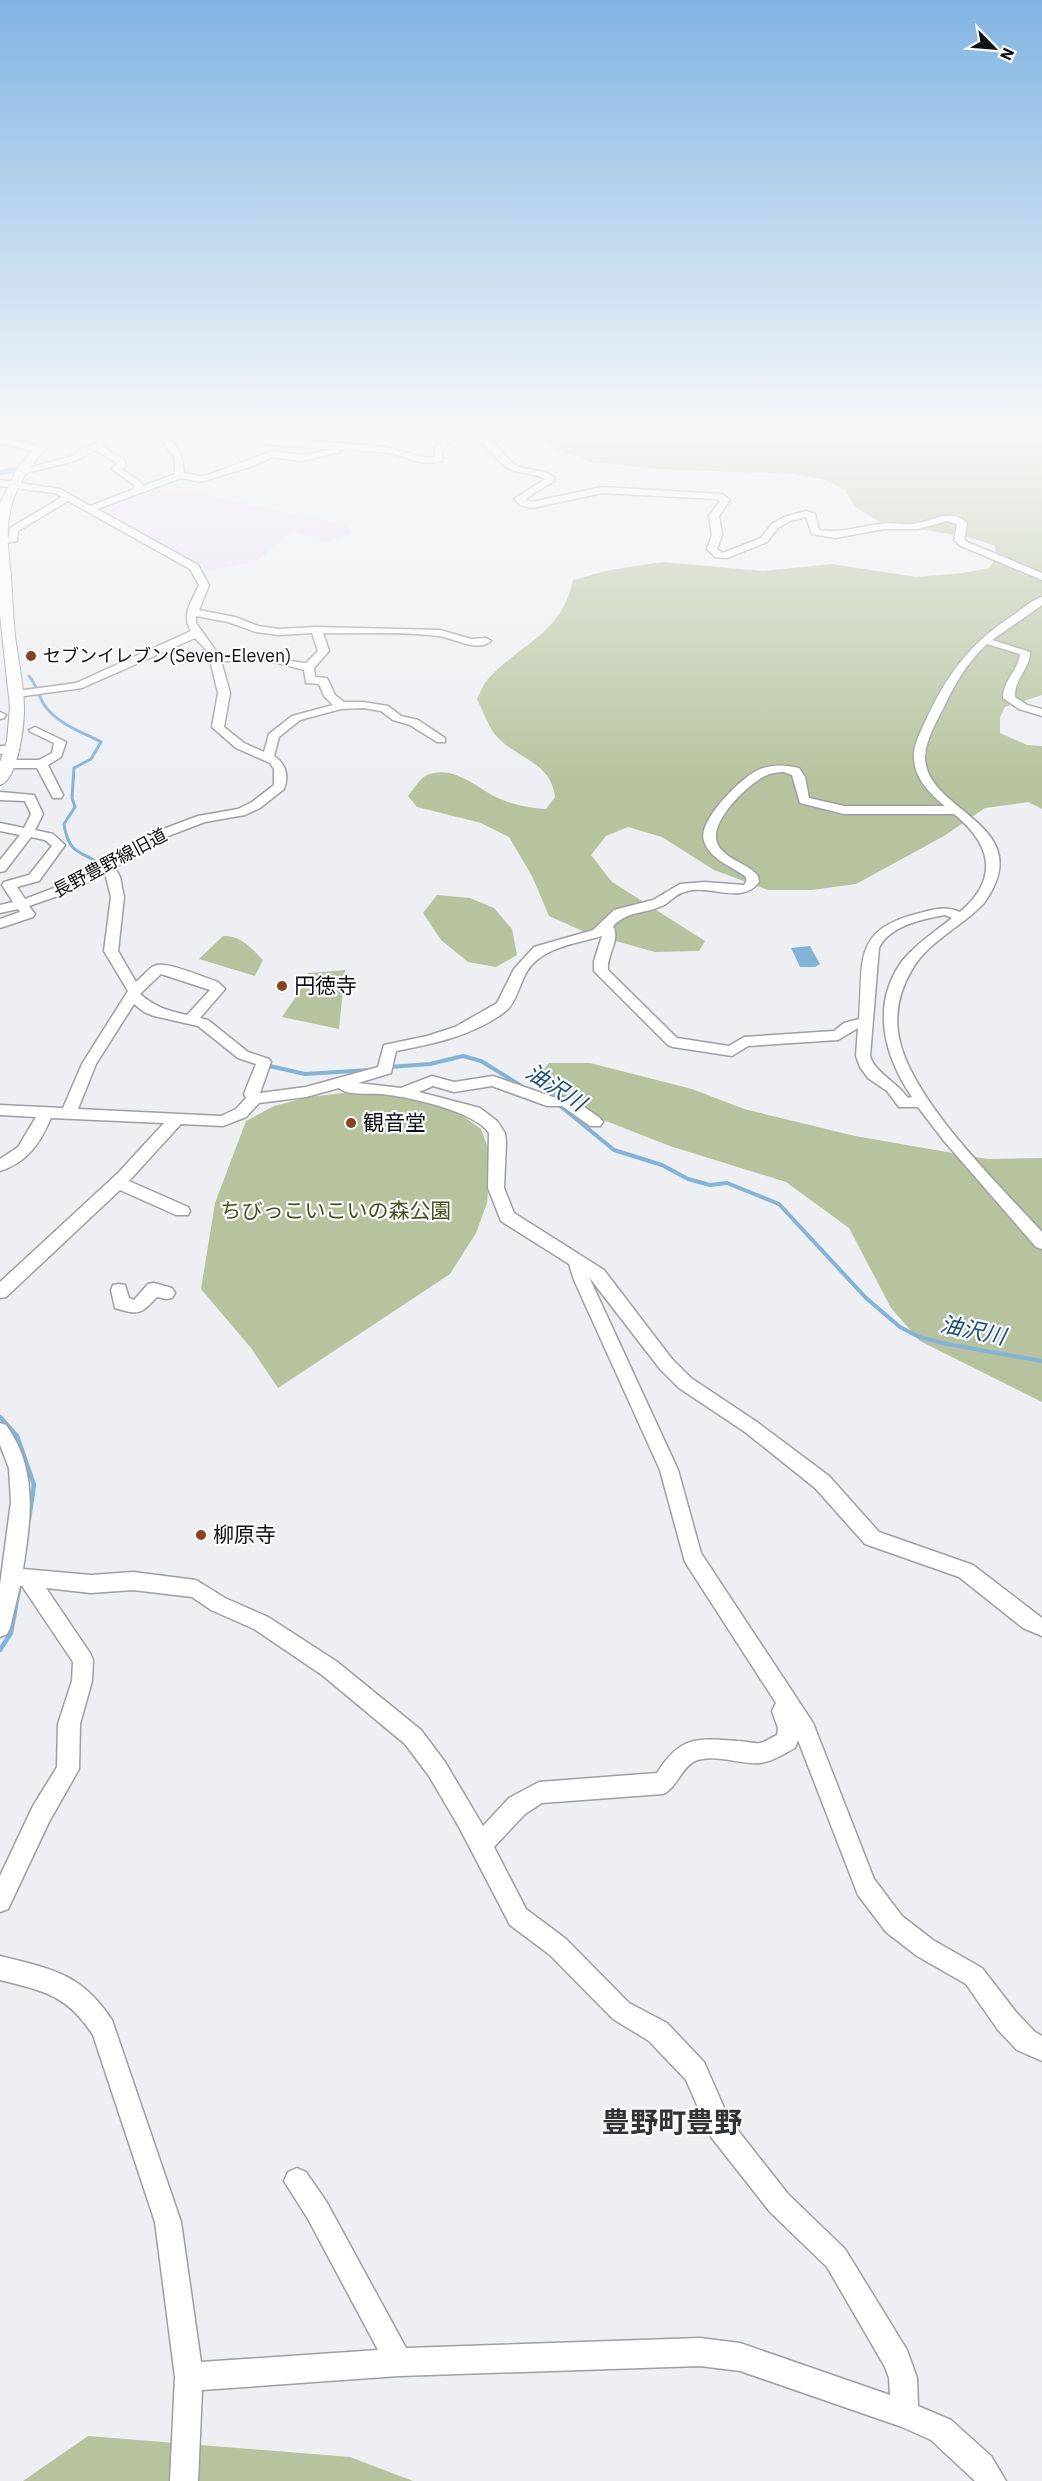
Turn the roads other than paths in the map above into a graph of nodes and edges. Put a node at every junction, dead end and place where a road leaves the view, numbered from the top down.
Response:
1 (0, 550) edge
2 (164, 550) edge
3 (713, 550) edge
4 (740, 550) edge
5 (978, 550) edge
6 (1042, 577) edge
7 (1042, 600) edge
8 (193, 612) junction
9 (316, 630) junction
10 (196, 633) junction
11 (4, 634) edge
12 (486, 641) dead end
13 (986, 641) junction
14 (214, 658) junction
15 (309, 667) junction
16 (23, 694) junction
17 (341, 706) junction
18 (1042, 713) edge
19 (35, 730) dead end
20 (441, 740) dead end
21 (6, 750) edge
22 (268, 757) junction
23 (7, 764) junction
24 (41, 764) junction
25 (0, 780) edge
26 (57, 795) dead end
27 (0, 796) edge
28 (958, 810) junction
29 (0, 827) edge
30 (27, 834) junction
31 (108, 867) junction
32 (0, 870) edge
33 (9, 885) junction
34 (23, 904) junction
35 (0, 909) edge
36 (961, 917) junction
37 (0, 924) edge
38 (605, 925) junction
39 (132, 995) junction
40 (191, 1019) junction
41 (867, 1021) junction
42 (332, 1086) junction
43 (403, 1093) junction
44 (254, 1100) junction
45 (922, 1102) junction
46 (0, 1110) edge
47 (46, 1112) junction
48 (69, 1112) junction
49 (177, 1119) junction
50 (595, 1122) dead end
51 (0, 1165) edge
52 (118, 1183) junction
53 (182, 1211) dead end
54 (1042, 1243) edge
55 (576, 1260) junction
56 (119, 1290) dead end
57 (0, 1292) edge
58 (166, 1293) dead end
59 (0, 1430) edge
60 (20, 1577) junction
61 (1042, 1627) edge
62 (0, 1628) edge
63 (787, 1703) junction
64 (480, 1845) junction
65 (0, 1900) edge
66 (0, 1968) edge
67 (1042, 2049) edge
68 (297, 2181) dead end
69 (399, 2362) junction
70 (189, 2378) junction
71 (904, 2414) junction
72 (184, 2481) edge
73 (992, 2481) edge

1 - 11 main road
2 - 8 street
3 - 4 street
5 - 6 street
7 - 13 street
8 - 9 street
8 - 10 street
9 - 12 street
9 - 15 street
10 - 14 street
10 - 16 street
11 - 16 main road
13 - 18 street
13 - 28 street
14 - 15 street
14 - 22 street
15 - 17 street
16 - 21 main road
17 - 20 street
17 - 22 street
19 - 24 street
21 - 23 main road
22 - 31 street, 長野豊野線旧道
23 - 24 street
23 - 25 main road
24 - 26 street
27 - 30 street
28 - 36 street
28 - 38 street
29 - 30 street
30 - 32 street
30 - 33 street
31 - 34 street, 長野豊野線旧道
31 - 39 street
32 - 33 street
33 - 34 street
34 - 35 street, 長野豊野線旧道
34 - 37 street
36 - 41 street
36 - 45 street
38 - 41 street
38 - 42 street
39 - 40 street
39 - 40 street
39 - 48 street
40 - 44 street
41 - 45 street
42 - 43 street
42 - 44 street
43 - 50 street
43 - 55 street
44 - 49 street
45 - 54 street
46 - 47 street
47 - 48 street
47 - 51 street
48 - 49 street
49 - 52 street
52 - 53 street
52 - 57 street
55 - 61 street
55 - 63 street
56 - 58 street
59 - 60 street
60 - 62 street
60 - 64 street
60 - 65 street
63 - 64 street
63 - 67 street
64 - 71 street
66 - 70 street
68 - 69 street
69 - 70 street
69 - 71 street
70 - 72 street
71 - 73 street

